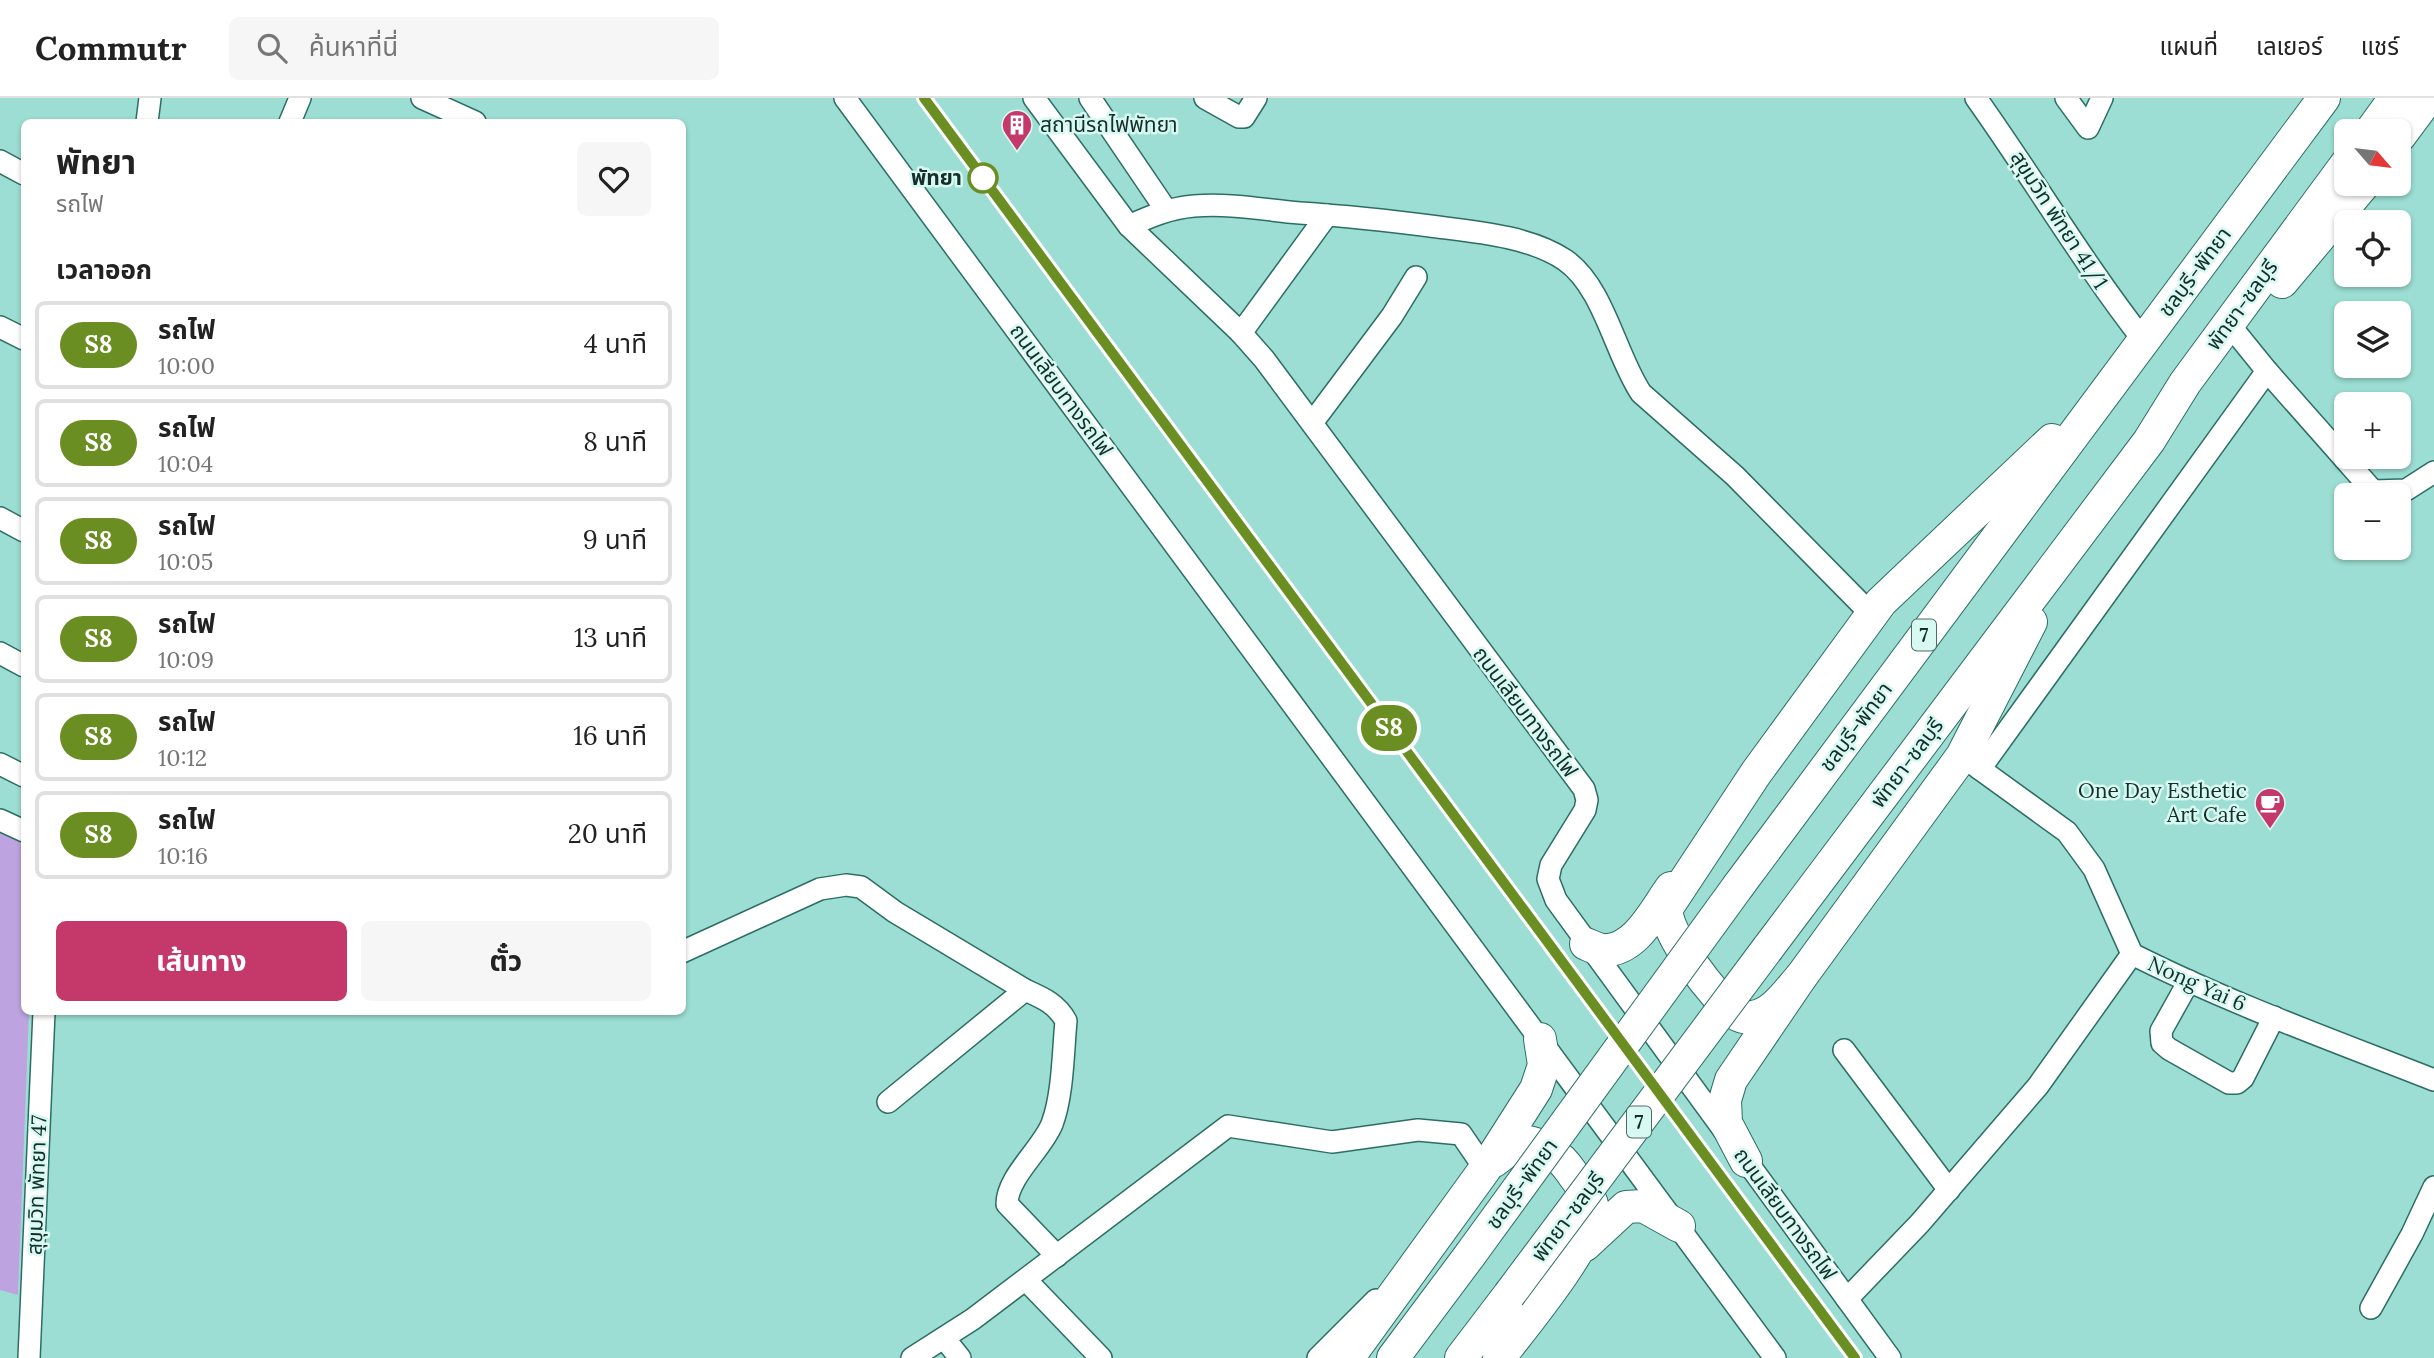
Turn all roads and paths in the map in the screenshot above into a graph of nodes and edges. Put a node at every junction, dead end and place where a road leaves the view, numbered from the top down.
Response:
1 (150, 98) edge
2 (300, 98) edge
3 (422, 98) edge
4 (845, 98) edge
5 (1034, 98) edge
6 (1090, 98) edge
7 (1205, 98) edge
8 (1256, 98) edge
9 (1976, 98) edge
10 (2066, 98) edge
11 (2102, 98) edge
12 (2323, 98) edge
13 (2395, 98) edge
14 (2428, 98) edge
15 (147, 119) edge
16 (291, 119) edge
17 (461, 119) edge
18 (2380, 119) edge
19 (2412, 119) edge
20 (0, 160) edge
21 (21, 172) edge
22 (2334, 180) edge
23 (2354, 196) edge
24 (1166, 210) junction
25 (1327, 215) junction
26 (1129, 226) junction
27 (1416, 277) dead end
28 (0, 327) edge
29 (1241, 333) junction
30 (2237, 334) junction
31 (21, 338) edge
32 (2144, 341) junction
33 (2267, 371) junction
34 (2110, 386) junction
35 (1312, 423) junction
36 (2149, 441) junction
37 (2434, 472) edge
38 (0, 518) edge
39 (21, 529) edge
40 (2069, 546) junction
41 (1872, 615) junction
42 (0, 653) edge
43 (21, 664) edge
44 (1971, 763) junction
45 (0, 764) edge
46 (1756, 773) junction
47 (21, 774) edge
48 (0, 820) edge
49 (21, 830) edge
50 (1586, 944) junction
51 (686, 950) edge
52 (2132, 954) junction
53 (1801, 977) junction
54 (2189, 981) junction
55 (1026, 990) junction
56 (44, 1015) edge
57 (2274, 1017) junction
58 (1541, 1039) junction
59 (1844, 1050) dead end
60 (2434, 1080) edge
61 (888, 1102) dead end
62 (1746, 1161) junction
63 (1485, 1169) junction
64 (2434, 1187) edge
65 (1949, 1189) junction
66 (1679, 1226) junction
67 (1430, 1246) junction
68 (1057, 1256) junction
69 (1575, 1256) junction
70 (1026, 1280) junction
71 (1847, 1300) junction
72 (1541, 1301) junction
73 (2371, 1308) dead end
74 (944, 1338) junction
75 (30, 1358) edge
76 (912, 1358) edge
77 (960, 1358) edge
78 (1101, 1358) edge
79 (1318, 1358) edge
80 (1348, 1358) edge
81 (1393, 1358) edge
82 (1461, 1358) edge
83 (1499, 1358) edge
84 (1510, 1358) edge
85 (1775, 1358) edge
86 (1890, 1358) edge

1 - 15 street
2 - 16 street
3 - 17 street
4 - 58 street, ถนนเลียบทางรถไฟ
5 - 26 street, ถนนเลียบทางรถไฟ
6 - 24 street
7 - 8 street
9 - 32 street, สุขุมวิท พัทยา 41/1
10 - 11 street
12 - 32 highway, ชลบุรี-พัทยา / 7
13 - 18 highway
14 - 19 highway
20 - 21 street
22 - 36 highway, พัทยา-ชลบุรี / 7
23 - 30 highway
24 - 25 street
24 - 26 street
25 - 29 street
25 - 41 street
26 - 29 street, ถนนเลียบทางรถไฟ
27 - 35 street
28 - 31 street
29 - 35 street, ถนนเลียบทางรถไฟ
30 - 33 street
30 - 36 highway
32 - 34 highway, ชลบุรี-พัทยา / 7
33 - 37 street
33 - 44 street
34 - 41 highway
34 - 81 highway, ชลบุรี-พัทยา / 7, bridge
35 - 50 street, ถนนเลียบทางรถไฟ
36 - 40 highway, พัทยา-ชลบุรี / 7
38 - 39 street
40 - 44 highway
40 - 82 highway, พัทยา-ชลบุรี / 7, bridge
41 - 46 highway
42 - 43 street
44 - 52 street, Nong Yai 6
44 - 53 highway
45 - 47 street
46 - 50 highway
46 - 53 highway
48 - 49 street
50 - 62 street, ถนนเลียบทางรถไฟ
51 - 55 street
52 - 54 street, Nong Yai 6
52 - 65 street
53 - 62 highway
54 - 57 street, Nong Yai 6
54 - 57 street
55 - 61 street
55 - 68 street
56 - 75 street, สุขุมวิท พัทยา 47
57 - 60 street, Nong Yai 6
58 - 63 highway
58 - 66 street, ถนนเลียบทางรถไฟ
59 - 65 street
62 - 71 street, ถนนเลียบทางรถไฟ
63 - 67 highway
63 - 68 street
63 - 69 highway
64 - 73 street
65 - 71 street
66 - 69 highway
66 - 85 street, ถนนเลียบทางรถไฟ
67 - 79 street
67 - 80 highway
68 - 70 street
69 - 72 highway
70 - 74 street
70 - 78 street
71 - 86 street, ถนนเลียบทางรถไฟ
72 - 83 highway
72 - 84 street
74 - 76 street
74 - 77 street

